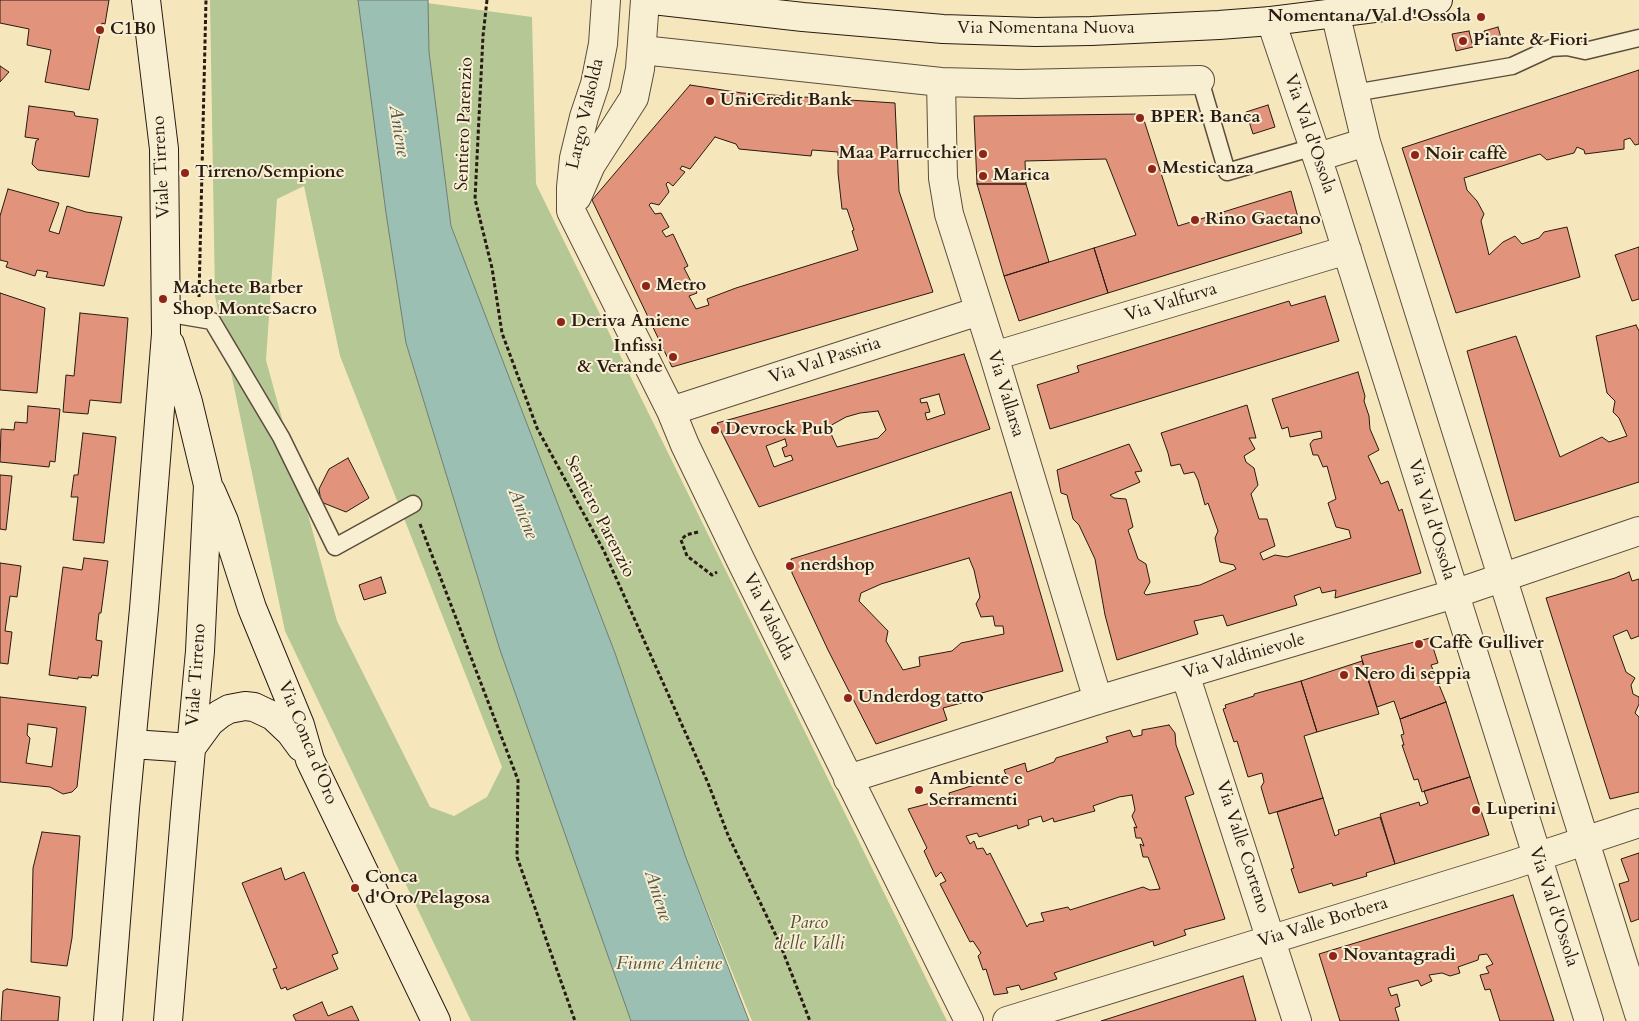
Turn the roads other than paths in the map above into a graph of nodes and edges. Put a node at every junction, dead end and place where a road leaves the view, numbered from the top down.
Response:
1 (146, 0) edge
2 (606, 0) edge
3 (646, 0) edge
4 (654, 0) edge
5 (1438, 0) edge
6 (1335, 12) junction
7 (1271, 21) junction
8 (1639, 38) edge
9 (642, 50) junction
10 (1200, 80) joint
11 (941, 82) junction
12 (1354, 93) junction
13 (1366, 142) junction
14 (1316, 152) junction
15 (571, 210) junction
16 (1347, 250) junction
17 (979, 311) junction
18 (165, 324) junction
19 (994, 356) junction
20 (671, 411) junction
21 (208, 485) junction
22 (413, 504) road end
23 (1639, 532) edge
24 (1502, 580) junction
25 (1454, 594) junction
26 (1185, 674) junction
27 (1098, 700) junction
28 (132, 744) junction
29 (192, 748) junction
30 (310, 760) junction
31 (848, 779) junction
32 (1639, 823) edge
33 (1584, 841) junction
34 (1537, 857) junction
35 (1271, 940) junction
36 (1639, 1014) edge
37 (108, 1021) edge
38 (168, 1021) edge
39 (436, 1021) edge
40 (969, 1021) edge
41 (1007, 1021) edge
42 (1297, 1021) edge
43 (1589, 1021) edge

1 - 18 street, Viale Tirreno
2 - 15 street, Largo Valsolda
3 - 9 street, Largo Valsolda
4 - 7 street, Via Nomentana Nuova
5 - 6 street, Via Nomentana Nuova
6 - 7 street, Via Nomentana Nuova
6 - 12 street
7 - 14 street, Via Val d'Ossola
8 - 12 lane
9 - 11 street
9 - 15 street, Largo Valsolda
10 - 11 street
10 - 14 lane
11 - 17 street, Via Vallarsa
12 - 13 street
13 - 14 street
13 - 24 street
14 - 16 street, Via Val d'Ossola
15 - 20 street, Via Valsolda
16 - 19 street, Via Valfurva
16 - 25 street, Via Val d'Ossola
17 - 19 street, Via Vallarsa
17 - 20 street, Via Val Passiria
18 - 21 street, Viale Tirreno
18 - 22 lane
18 - 28 street, Viale Tirreno
19 - 27 street, Via Vallarsa
20 - 31 street, Via Valsolda
21 - 29 street, Viale Tirreno
21 - 30 street, Via Conca d'Oro
23 - 24 street, Via Valdinievole
24 - 25 street, Via Valdinievole
24 - 33 street
25 - 26 street, Via Valdinievole
25 - 34 street, Via Val d'Ossola
26 - 27 street, Via Valdinievole
26 - 35 street, Via Valle Corteno
27 - 31 street, Via Valdinievole
28 - 29 street
28 - 37 street, Viale Tirreno
29 - 30 street
29 - 38 street, Viale Tirreno
30 - 39 street, Via Conca d'Oro
31 - 40 street, Via Valsolda
32 - 33 street, Via Valle Borbera
33 - 34 street, Via Valle Borbera
33 - 36 street
34 - 35 street, Via Valle Borbera
34 - 43 street, Via Val d'Ossola
35 - 41 street, Via Valle Borbera
35 - 42 street, Via Valle Corteno

